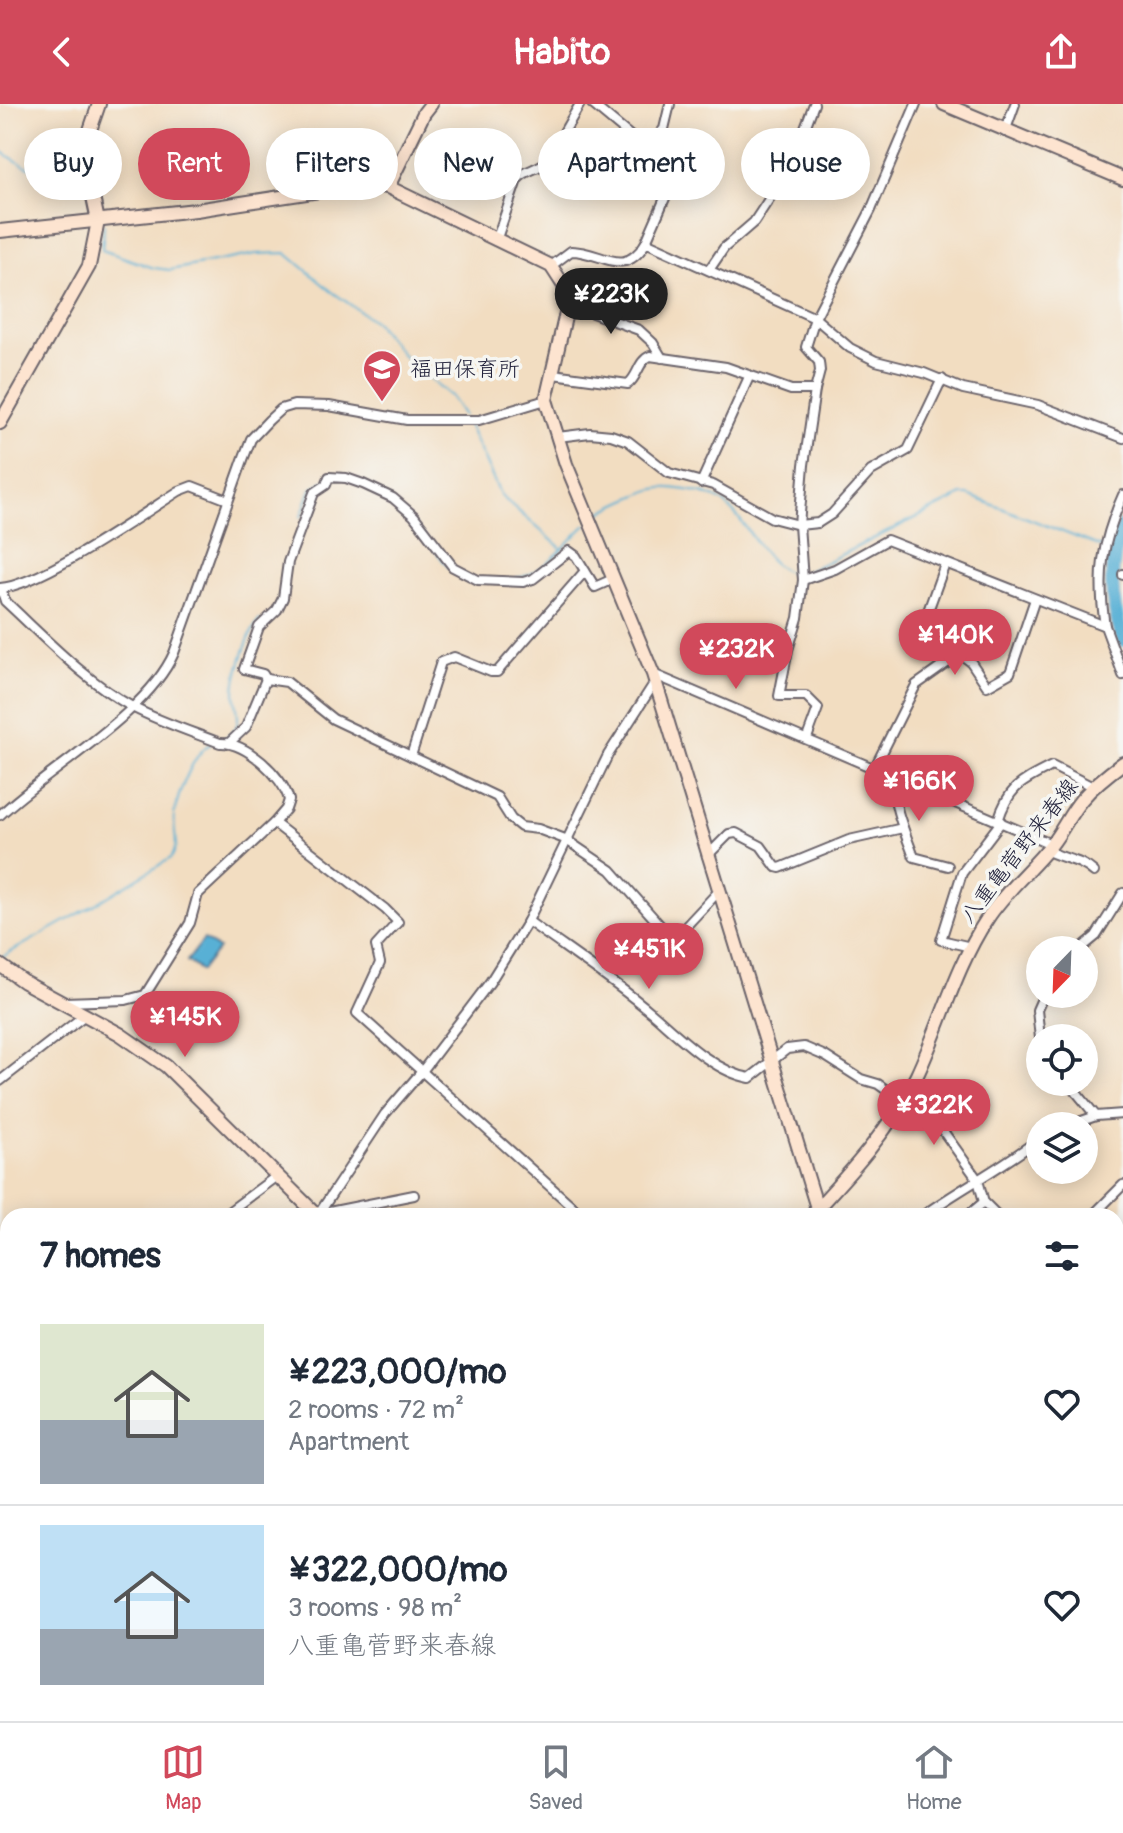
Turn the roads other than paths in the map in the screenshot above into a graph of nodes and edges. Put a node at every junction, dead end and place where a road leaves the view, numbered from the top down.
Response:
1 (99, 104) edge
2 (431, 104) edge
3 (580, 104) edge
4 (592, 104) edge
5 (670, 104) edge
6 (814, 104) edge
7 (916, 104) edge
8 (944, 104) edge
9 (1015, 104) edge
10 (621, 128) edge
11 (664, 128) edge
12 (1005, 132) junction
13 (398, 166) edge
14 (1123, 179) edge
15 (398, 192) edge
16 (266, 199) edge
17 (664, 200) edge
18 (98, 221) junction
19 (0, 231) edge
20 (496, 241) junction
21 (645, 244) junction
22 (551, 266) junction
23 (709, 270) junction
24 (568, 304) junction
25 (815, 318) junction
26 (662, 358) junction
27 (553, 374) junction
28 (749, 377) junction
29 (942, 379) junction
30 (815, 390) junction
31 (546, 400) junction
32 (0, 423) edge
33 (558, 437) junction
34 (1123, 438) edge
35 (701, 483) junction
36 (1123, 495) edge
37 (228, 500) junction
38 (799, 525) junction
39 (945, 564) junction
40 (585, 571) junction
41 (613, 579) junction
42 (803, 580) junction
43 (0, 588) edge
44 (1035, 599) junction
45 (1105, 626) junction
46 (947, 659) junction
47 (1123, 675) edge
48 (654, 678) junction
49 (266, 679) junction
50 (133, 707) junction
51 (807, 738) junction
52 (229, 743) junction
53 (411, 756) junction
54 (1123, 763) edge
55 (875, 767) junction
56 (893, 775) junction
57 (1093, 787) junction
58 (0, 815) edge
59 (1000, 822) junction
60 (274, 823) junction
61 (903, 828) junction
62 (565, 839) junction
63 (1049, 847) junction
64 (707, 856) junction
65 (948, 866) dead end
66 (1094, 872) dead end
67 (718, 892) junction
68 (1123, 893) edge
69 (528, 921) junction
70 (1096, 936) edge
71 (971, 947) junction
72 (0, 965) edge
73 (59, 1002) junction
74 (85, 1015) junction
75 (771, 1061) junction
76 (423, 1070) junction
77 (0, 1081) edge
78 (1080, 1096) edge
79 (902, 1101) junction
80 (1093, 1112) edge
81 (1123, 1114) edge
82 (1098, 1116) edge
83 (1026, 1149) edge
84 (278, 1175) junction
85 (978, 1180) junction
86 (1123, 1185) edge
87 (414, 1195) dead end
88 (984, 1202) junction
89 (234, 1208) edge
90 (311, 1208) edge
91 (323, 1208) edge
92 (352, 1208) edge
93 (574, 1208) edge
94 (813, 1208) edge
95 (818, 1208) edge
96 (933, 1208) edge
97 (977, 1208) edge
98 (990, 1208) edge
99 (1100, 1208) edge

1 - 18 street
2 - 13 street
3 - 20 street
4 - 10 street
5 - 11 street
6 - 23 street
7 - 25 street
8 - 12 street
9 - 12 street
12 - 14 street
15 - 20 street
16 - 18 street
17 - 21 street
18 - 19 street
18 - 32 street
20 - 22 street
21 - 22 street
21 - 23 street
22 - 24 street
23 - 25 street
24 - 26 street
24 - 27 street
25 - 29 street
25 - 30 street
26 - 27 street
26 - 28 street
27 - 31 street
28 - 30 street
28 - 35 street
29 - 34 street
29 - 38 street
30 - 38 street
31 - 33 street
31 - 37 street
33 - 35 street
33 - 41 street
35 - 38 street
36 - 45 street
37 - 43 street
37 - 50 street
38 - 42 street
39 - 42 street
39 - 44 street
39 - 46 street
40 - 41 street
40 - 49 street
40 - 53 street
41 - 48 street
42 - 51 street
43 - 50 street
44 - 45 street
44 - 46 street
45 - 47 street
46 - 55 street
48 - 51 street
48 - 62 street
48 - 64 street
49 - 52 street
49 - 53 street
50 - 52 street
50 - 58 street
51 - 55 street
52 - 60 street
53 - 62 street
54 - 57 street, 八重亀菅野来春線
55 - 56 street
56 - 59 street
56 - 61 street
57 - 59 street
57 - 63 street, 八重亀菅野来春線
59 - 63 street
59 - 71 street
60 - 73 street
60 - 76 street
61 - 64 street
61 - 65 street
62 - 67 street
62 - 69 street
63 - 66 street
63 - 71 street, 八重亀菅野来春線
64 - 67 street
67 - 75 street
68 - 70 street
69 - 75 street
69 - 76 street
71 - 79 street, 八重亀菅野来春線
72 - 73 street
73 - 74 street
74 - 77 street
74 - 84 street
75 - 79 street
75 - 94 street
76 - 91 street
76 - 93 street
78 - 80 street
79 - 85 street
79 - 95 street, 八重亀菅野来春線
81 - 82 street
83 - 85 street
84 - 89 street
84 - 90 street
85 - 88 street
85 - 96 street
86 - 99 street
87 - 92 street
88 - 97 street
88 - 98 street

